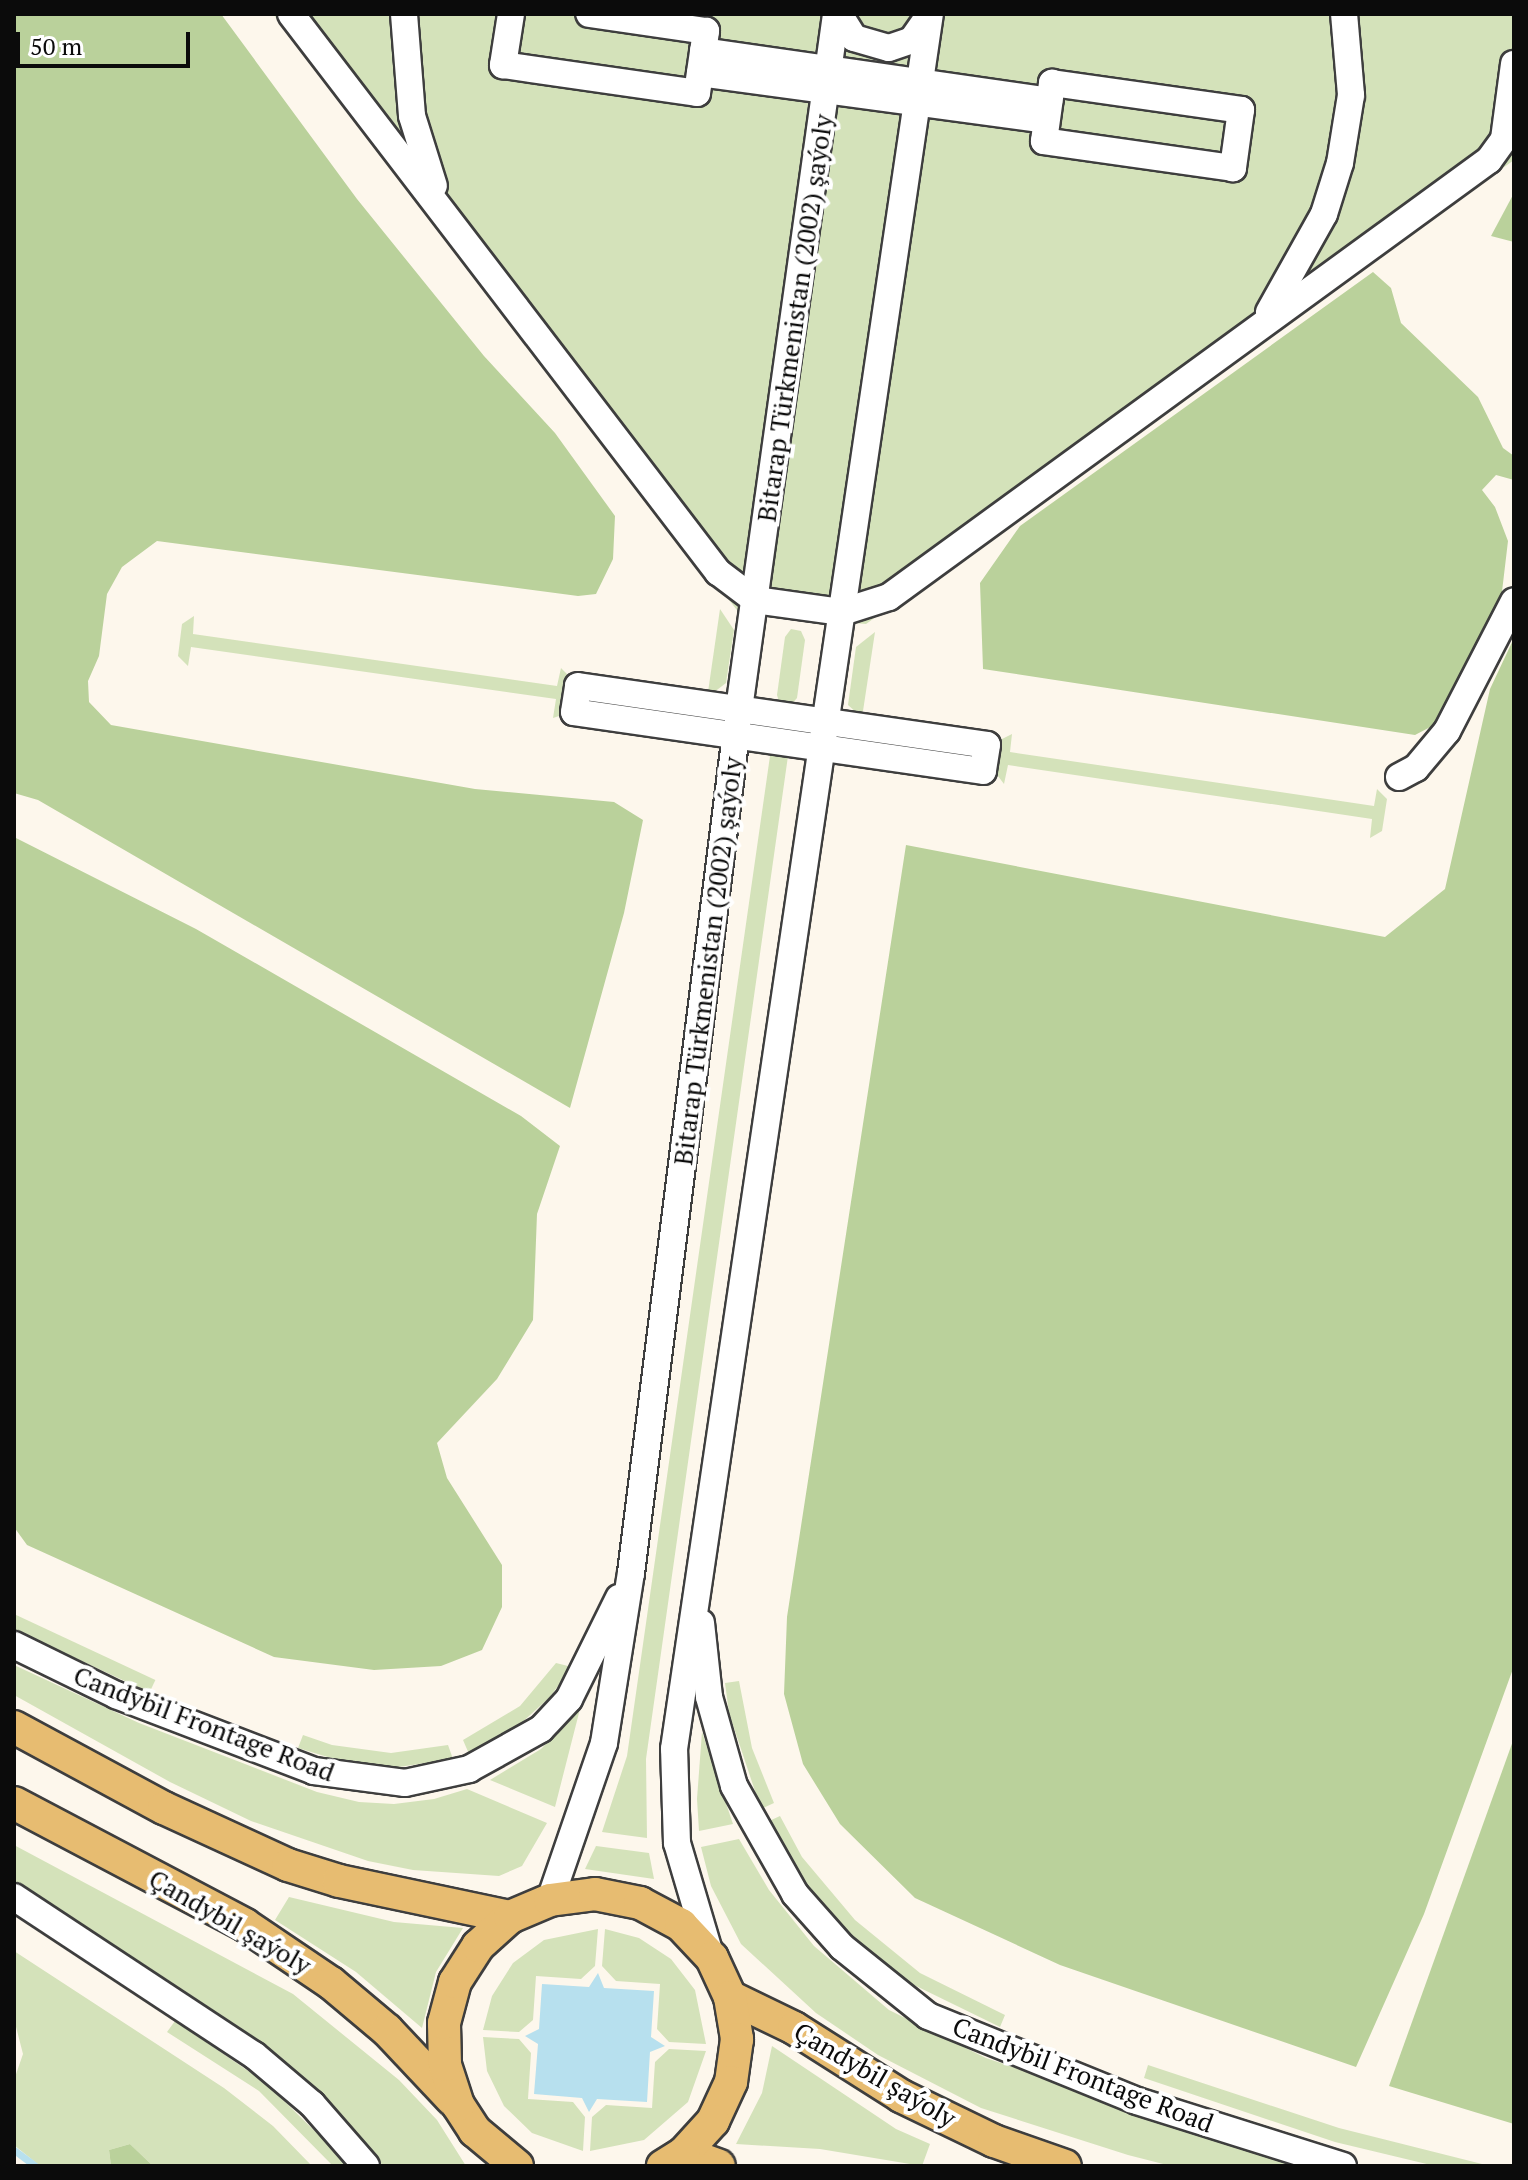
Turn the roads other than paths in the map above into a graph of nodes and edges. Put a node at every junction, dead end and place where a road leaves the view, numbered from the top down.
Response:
1 (291, 14) edge
2 (404, 14) edge
3 (511, 14) edge
4 (589, 14) edge
5 (837, 14) edge
6 (930, 14) edge
7 (1344, 14) edge
8 (702, 62) junction
9 (1514, 64) edge
10 (828, 79) junction
11 (919, 92) junction
12 (1048, 110) junction
13 (449, 221) junction
14 (1262, 324) junction
15 (755, 600) junction
16 (1514, 601) edge
17 (842, 612) junction
18 (739, 709) junction
19 (828, 722) junction
20 (736, 736) junction
21 (823, 748) junction
22 (1399, 777) dead end
23 (631, 1573) junction
24 (697, 1584) junction
25 (14, 1645) edge
26 (14, 1727) edge
27 (14, 1803) edge
28 (14, 1897) edge
29 (550, 1900) junction
30 (510, 1917) junction
31 (712, 1958) junction
32 (730, 1997) junction
33 (466, 2118) junction
34 (674, 2159) edge
35 (366, 2166) edge
36 (494, 2166) edge
37 (517, 2166) edge
38 (719, 2166) edge
39 (1065, 2166) edge
40 (1343, 2166) edge

1 - 13 street
2 - 13 street
3 - 8 street
4 - 8 street
5 - 6 street
5 - 10 street, Bitarap Türkmenistan (2002) şaýoly
6 - 11 street
7 - 14 street
8 - 10 street
9 - 14 street
10 - 11 street
10 - 15 street, Bitarap Türkmenistan (2002) şaýoly
11 - 12 street
11 - 17 street
12 - 12 street
13 - 15 street
14 - 17 street
15 - 17 street
15 - 18 street, Bitarap Türkmenistan (2002) şaýoly
16 - 22 street
17 - 19 street
18 - 19 street
18 - 20 street, Bitarap Türkmenistan (2002) şaýoly
18 - 20 street
19 - 21 street
19 - 21 street
20 - 21 street
20 - 23 street, Bitarap Türkmenistan (2002) şaýoly
21 - 24 street
23 - 25 street, Candybil Frontage Road
23 - 29 street, Bitarap Türkmenistan (2002) şaýoly
24 - 31 street
24 - 40 street, Candybil Frontage Road
26 - 30 main road
27 - 33 main road, Çandybil şaýoly
28 - 35 street
29 - 30 main road
29 - 31 main road
30 - 33 main road
31 - 32 main road
32 - 34 main road
32 - 39 main road, Çandybil şaýoly
33 - 36 main road
33 - 37 main road
34 - 38 main road

